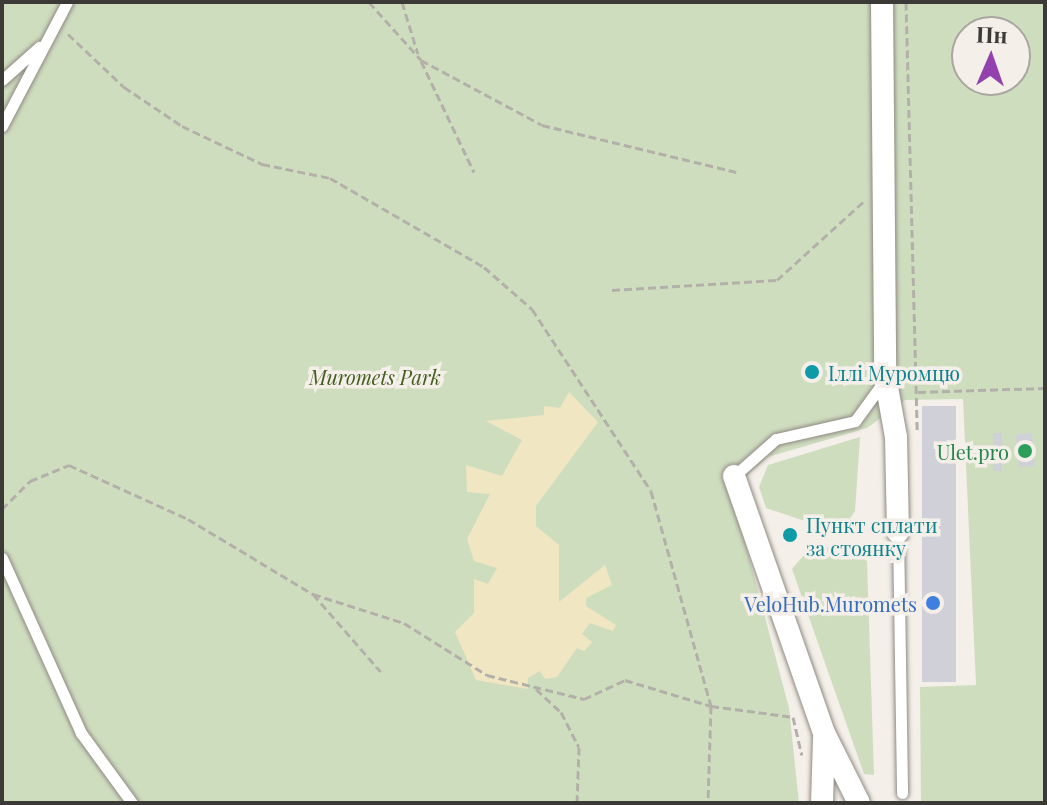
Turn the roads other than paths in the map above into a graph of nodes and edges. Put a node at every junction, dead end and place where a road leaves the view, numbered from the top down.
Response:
1 (67, 2) edge
2 (882, 2) edge
3 (42, 44) junction
4 (2, 80) edge
5 (2, 126) edge
6 (885, 376) junction
7 (734, 476) joint
8 (898, 532) joint
9 (2, 558) edge
10 (824, 733) junction
11 (902, 793) dead end
12 (132, 803) edge
13 (822, 803) edge
14 (859, 803) edge

1 - 3 lane
2 - 6 street
3 - 4 lane
3 - 5 lane
6 - 7 lane
6 - 8 street
7 - 10 street
8 - 11 lane
9 - 12 lane
10 - 13 street
10 - 14 street

